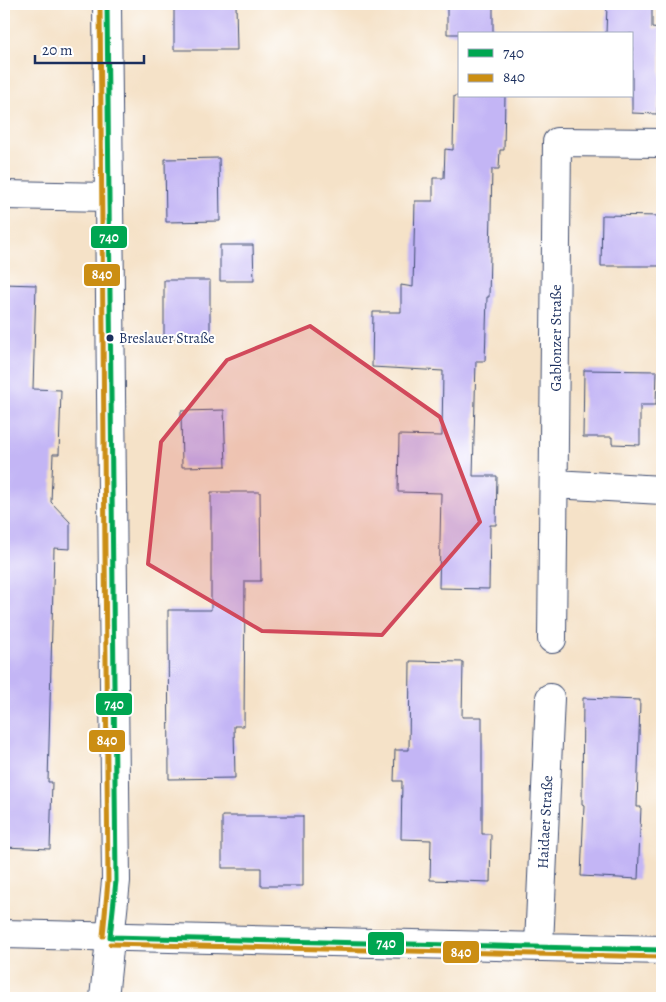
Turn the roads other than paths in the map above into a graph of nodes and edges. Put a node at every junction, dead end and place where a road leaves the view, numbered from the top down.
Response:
1 (107, 4) edge
2 (662, 144) edge
3 (4, 195) edge
4 (108, 197) junction
5 (554, 484) junction
6 (662, 490) edge
7 (552, 639) dead end
8 (550, 698) dead end
9 (4, 934) edge
10 (110, 937) junction
11 (539, 945) junction
12 (662, 950) edge
13 (104, 998) edge

1 - 4 street
2 - 5 street, Gablonzer Straße
3 - 4 street
4 - 10 street
5 - 6 street
5 - 7 street, Gablonzer Straße
8 - 11 street, Haidaer Straße
9 - 10 street
10 - 11 street
10 - 13 street
11 - 12 street

